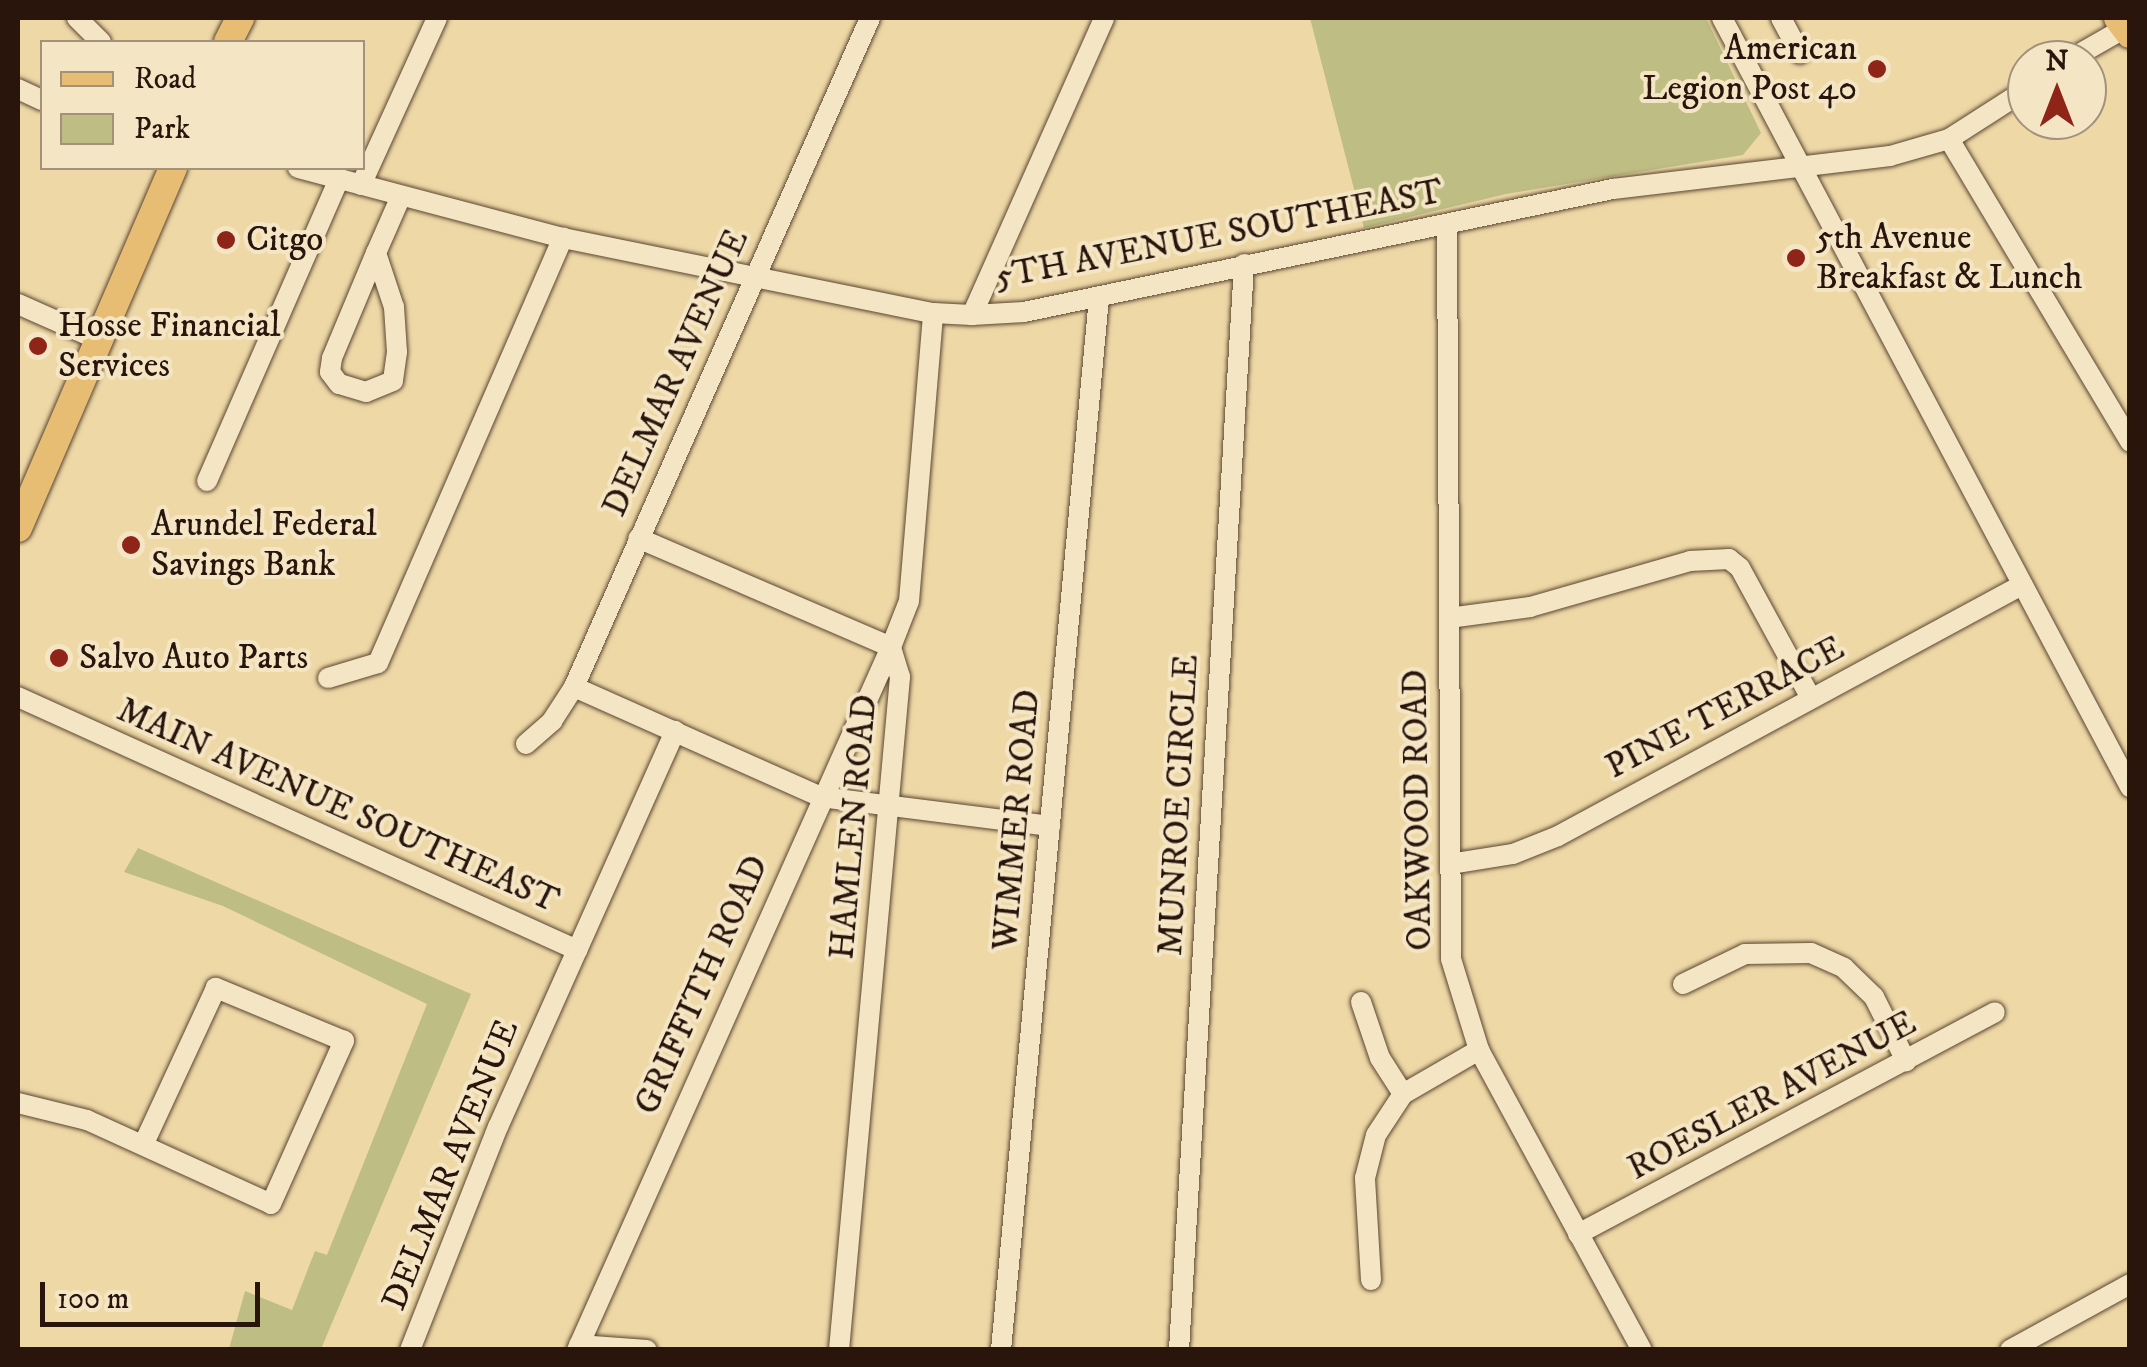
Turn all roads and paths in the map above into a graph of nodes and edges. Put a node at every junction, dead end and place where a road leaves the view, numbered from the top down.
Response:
1 (77, 18) edge
2 (437, 18) edge
3 (870, 18) edge
4 (1104, 18) edge
5 (1722, 18) edge
6 (1780, 18) edge
7 (2125, 26) edge
8 (99, 40) edge
9 (2102, 40) edge
10 (1800, 53) dead end
11 (2007, 102) edge
12 (1949, 139) junction
13 (1800, 168) junction
14 (172, 170) edge
15 (305, 170) edge
16 (339, 179) junction
17 (361, 185) junction
18 (401, 196) junction
19 (1447, 224) junction
20 (563, 238) junction
21 (376, 253) junction
22 (1244, 264) junction
23 (754, 277) junction
24 (1099, 297) junction
25 (18, 304) edge
26 (933, 313) junction
27 (972, 315) junction
28 (99, 340) junction
29 (2130, 442) edge
30 (208, 481) dead end
31 (18, 524) edge
32 (638, 538) junction
33 (2022, 586) junction
34 (1449, 618) junction
35 (891, 648) junction
36 (328, 678) dead end
37 (574, 687) junction
38 (18, 697) edge
39 (1812, 698) junction
40 (675, 731) junction
41 (526, 744) dead end
42 (2130, 787) edge
43 (821, 797) junction
44 (888, 810) junction
45 (1050, 826) junction
46 (1450, 864) junction
47 (577, 950) junction
48 (1683, 984) dead end
49 (1361, 1002) dead end
50 (1995, 1012) dead end
51 (1479, 1050) junction
52 (1906, 1062) junction
53 (1403, 1094) junction
54 (18, 1102) edge
55 (143, 1145) junction
56 (1578, 1234) junction
57 (1371, 1280) dead end
58 (2130, 1284) edge
59 (578, 1347) edge
60 (410, 1350) edge
61 (647, 1350) edge
62 (839, 1350) edge
63 (1001, 1350) edge
64 (1179, 1350) edge
65 (1642, 1350) edge
66 (2010, 1350) edge

1 - 8 street
2 - 17 street
3 - 23 street, DELMAR AVENUE
4 - 27 street
5 - 13 street
6 - 10 street
7 - 9 street
11 - 12 street, 5TH AVENUE SOUTHEAST
12 - 13 street, 5TH AVENUE SOUTHEAST
12 - 29 street
13 - 19 street, 5TH AVENUE SOUTHEAST
13 - 33 street
14 - 28 main road
15 - 16 street, 5TH AVENUE SOUTHEAST
16 - 17 street, 5TH AVENUE SOUTHEAST
16 - 30 street
17 - 18 street, 5TH AVENUE SOUTHEAST
18 - 20 street, 5TH AVENUE SOUTHEAST
18 - 21 street
19 - 22 street, 5TH AVENUE SOUTHEAST
19 - 34 street, OAKWOOD ROAD
20 - 23 street, 5TH AVENUE SOUTHEAST
20 - 36 street
21 - 21 street
22 - 24 street, 5TH AVENUE SOUTHEAST
22 - 64 street, MUNROE CIRCLE
23 - 26 street, 5TH AVENUE SOUTHEAST
23 - 32 street, DELMAR AVENUE
24 - 27 street, 5TH AVENUE SOUTHEAST
24 - 45 street, WIMMER ROAD
25 - 28 street
26 - 27 street, 5TH AVENUE SOUTHEAST
26 - 35 street, HAMLEN ROAD
28 - 31 main road
32 - 35 street
32 - 37 street, DELMAR AVENUE
33 - 39 street, PINE TERRACE
33 - 42 street
34 - 39 street
34 - 46 street, OAKWOOD ROAD
35 - 43 street, GRIFFITH ROAD
35 - 44 street, HAMLEN ROAD
37 - 40 street
37 - 41 street, DELMAR AVENUE
38 - 47 street, MAIN AVENUE SOUTHEAST
39 - 46 street, PINE TERRACE
40 - 43 street
40 - 47 street, DELMAR AVENUE
43 - 44 street
43 - 59 street, GRIFFITH ROAD
44 - 45 street
44 - 62 street, HAMLEN ROAD
45 - 63 street, WIMMER ROAD
46 - 51 street, OAKWOOD ROAD
47 - 60 street, DELMAR AVENUE
48 - 52 street
49 - 53 street
50 - 52 street, ROESLER AVENUE
51 - 53 street
51 - 56 street, OAKWOOD ROAD
52 - 56 street, ROESLER AVENUE
53 - 57 street
54 - 55 street
55 - 55 street
56 - 65 street, OAKWOOD ROAD
58 - 66 street
59 - 61 street

